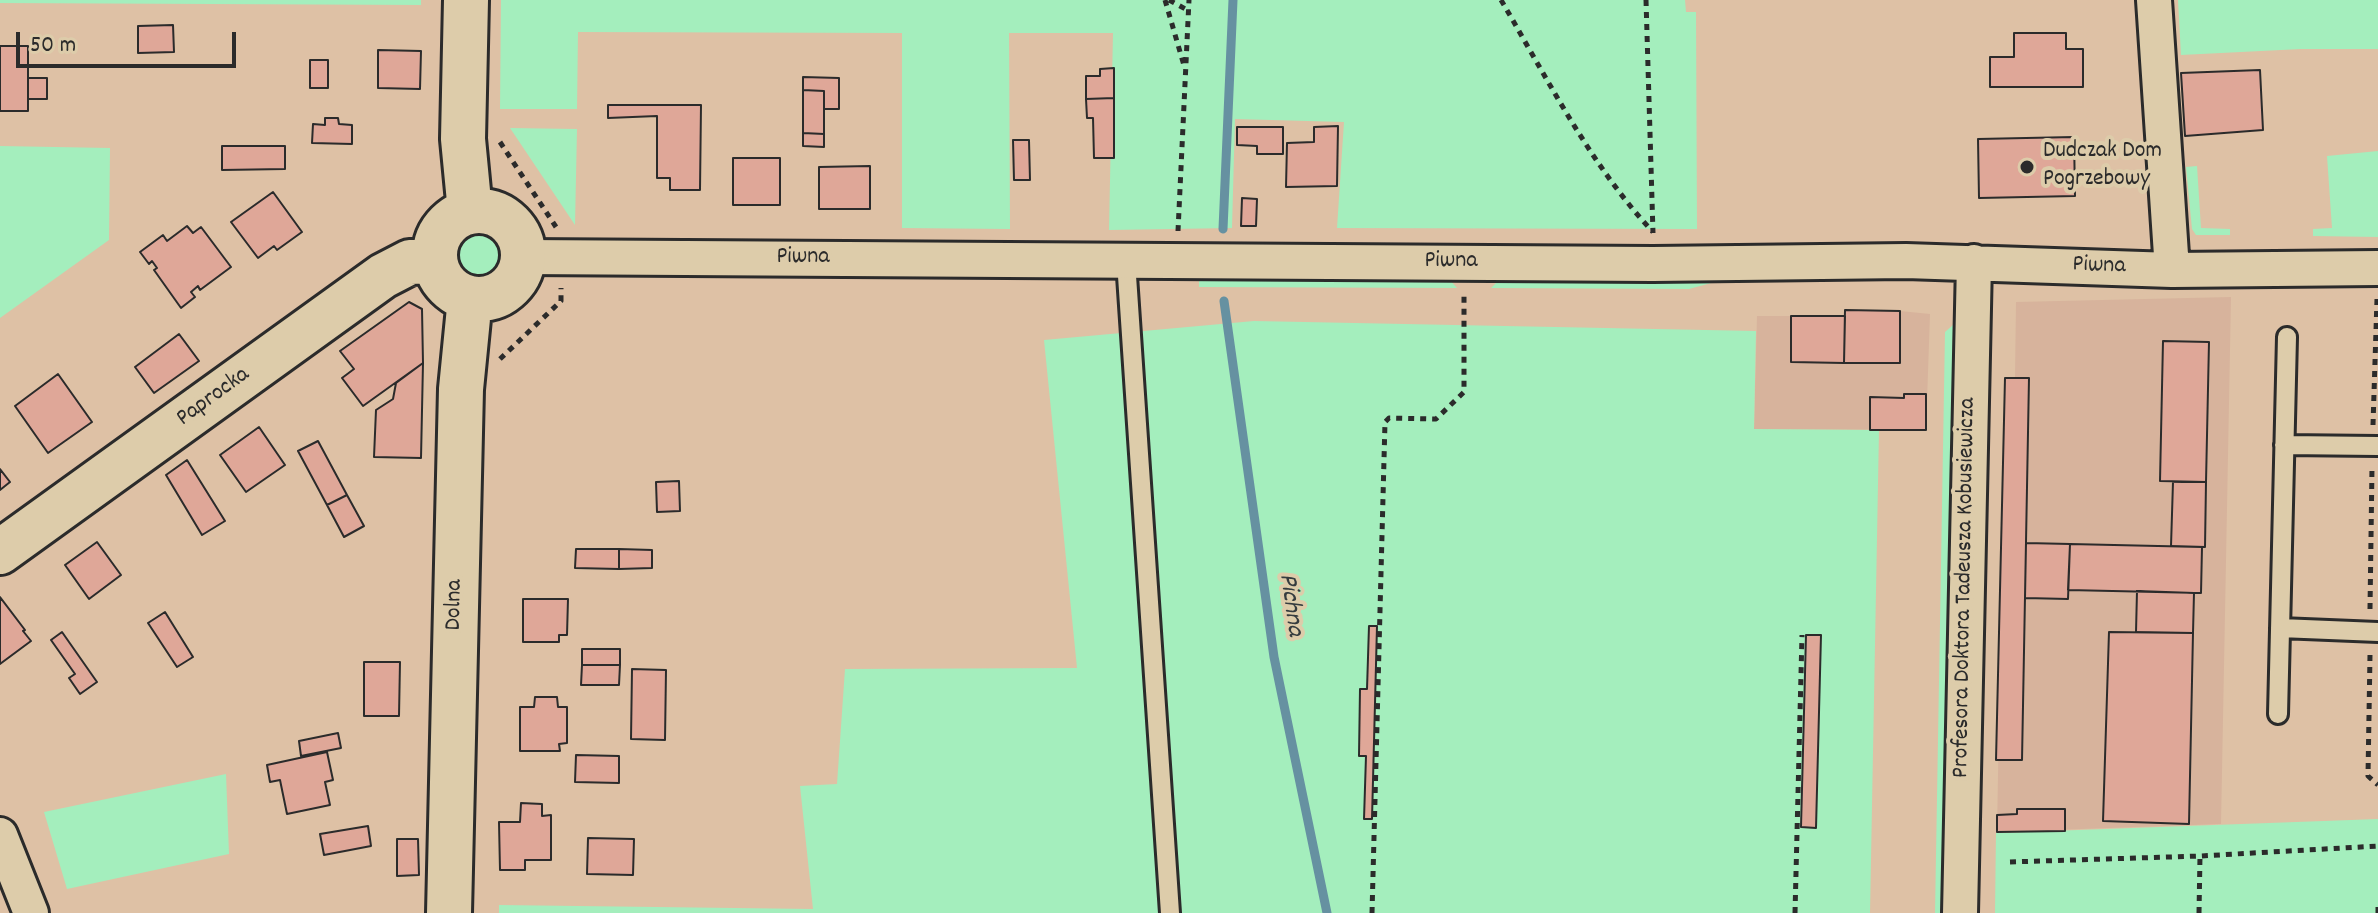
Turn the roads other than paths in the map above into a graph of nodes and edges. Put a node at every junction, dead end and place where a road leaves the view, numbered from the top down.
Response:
1 (466, 0) edge
2 (2154, 0) edge
3 (470, 212) junction
4 (523, 257) junction
5 (435, 261) junction
6 (1126, 261) junction
7 (1974, 262) junction
8 (2376, 268) edge
9 (2172, 270) junction
10 (470, 298) junction
11 (2287, 337) dead end
12 (2284, 445) junction
13 (2375, 446) edge
14 (0, 552) edge
15 (2280, 628) junction
16 (2374, 632) edge
17 (2278, 714) dead end
18 (0, 835) edge
19 (31, 913) edge
20 (449, 913) edge
21 (1170, 913) edge
22 (1960, 913) edge

1 - 3 street
2 - 9 street
3 - 4 street
3 - 5 street
4 - 6 street, Piwna
4 - 10 street
5 - 10 street
5 - 14 street, Paprocka
6 - 7 street, Piwna
6 - 21 lane
7 - 9 street, Piwna
7 - 22 street, Profesora Doktora Tadeusza Kobusiewicza
8 - 9 street, Piwna
10 - 20 street, Dolna
11 - 12 lane
12 - 13 lane
12 - 15 lane
15 - 16 lane
15 - 17 lane
18 - 19 street

